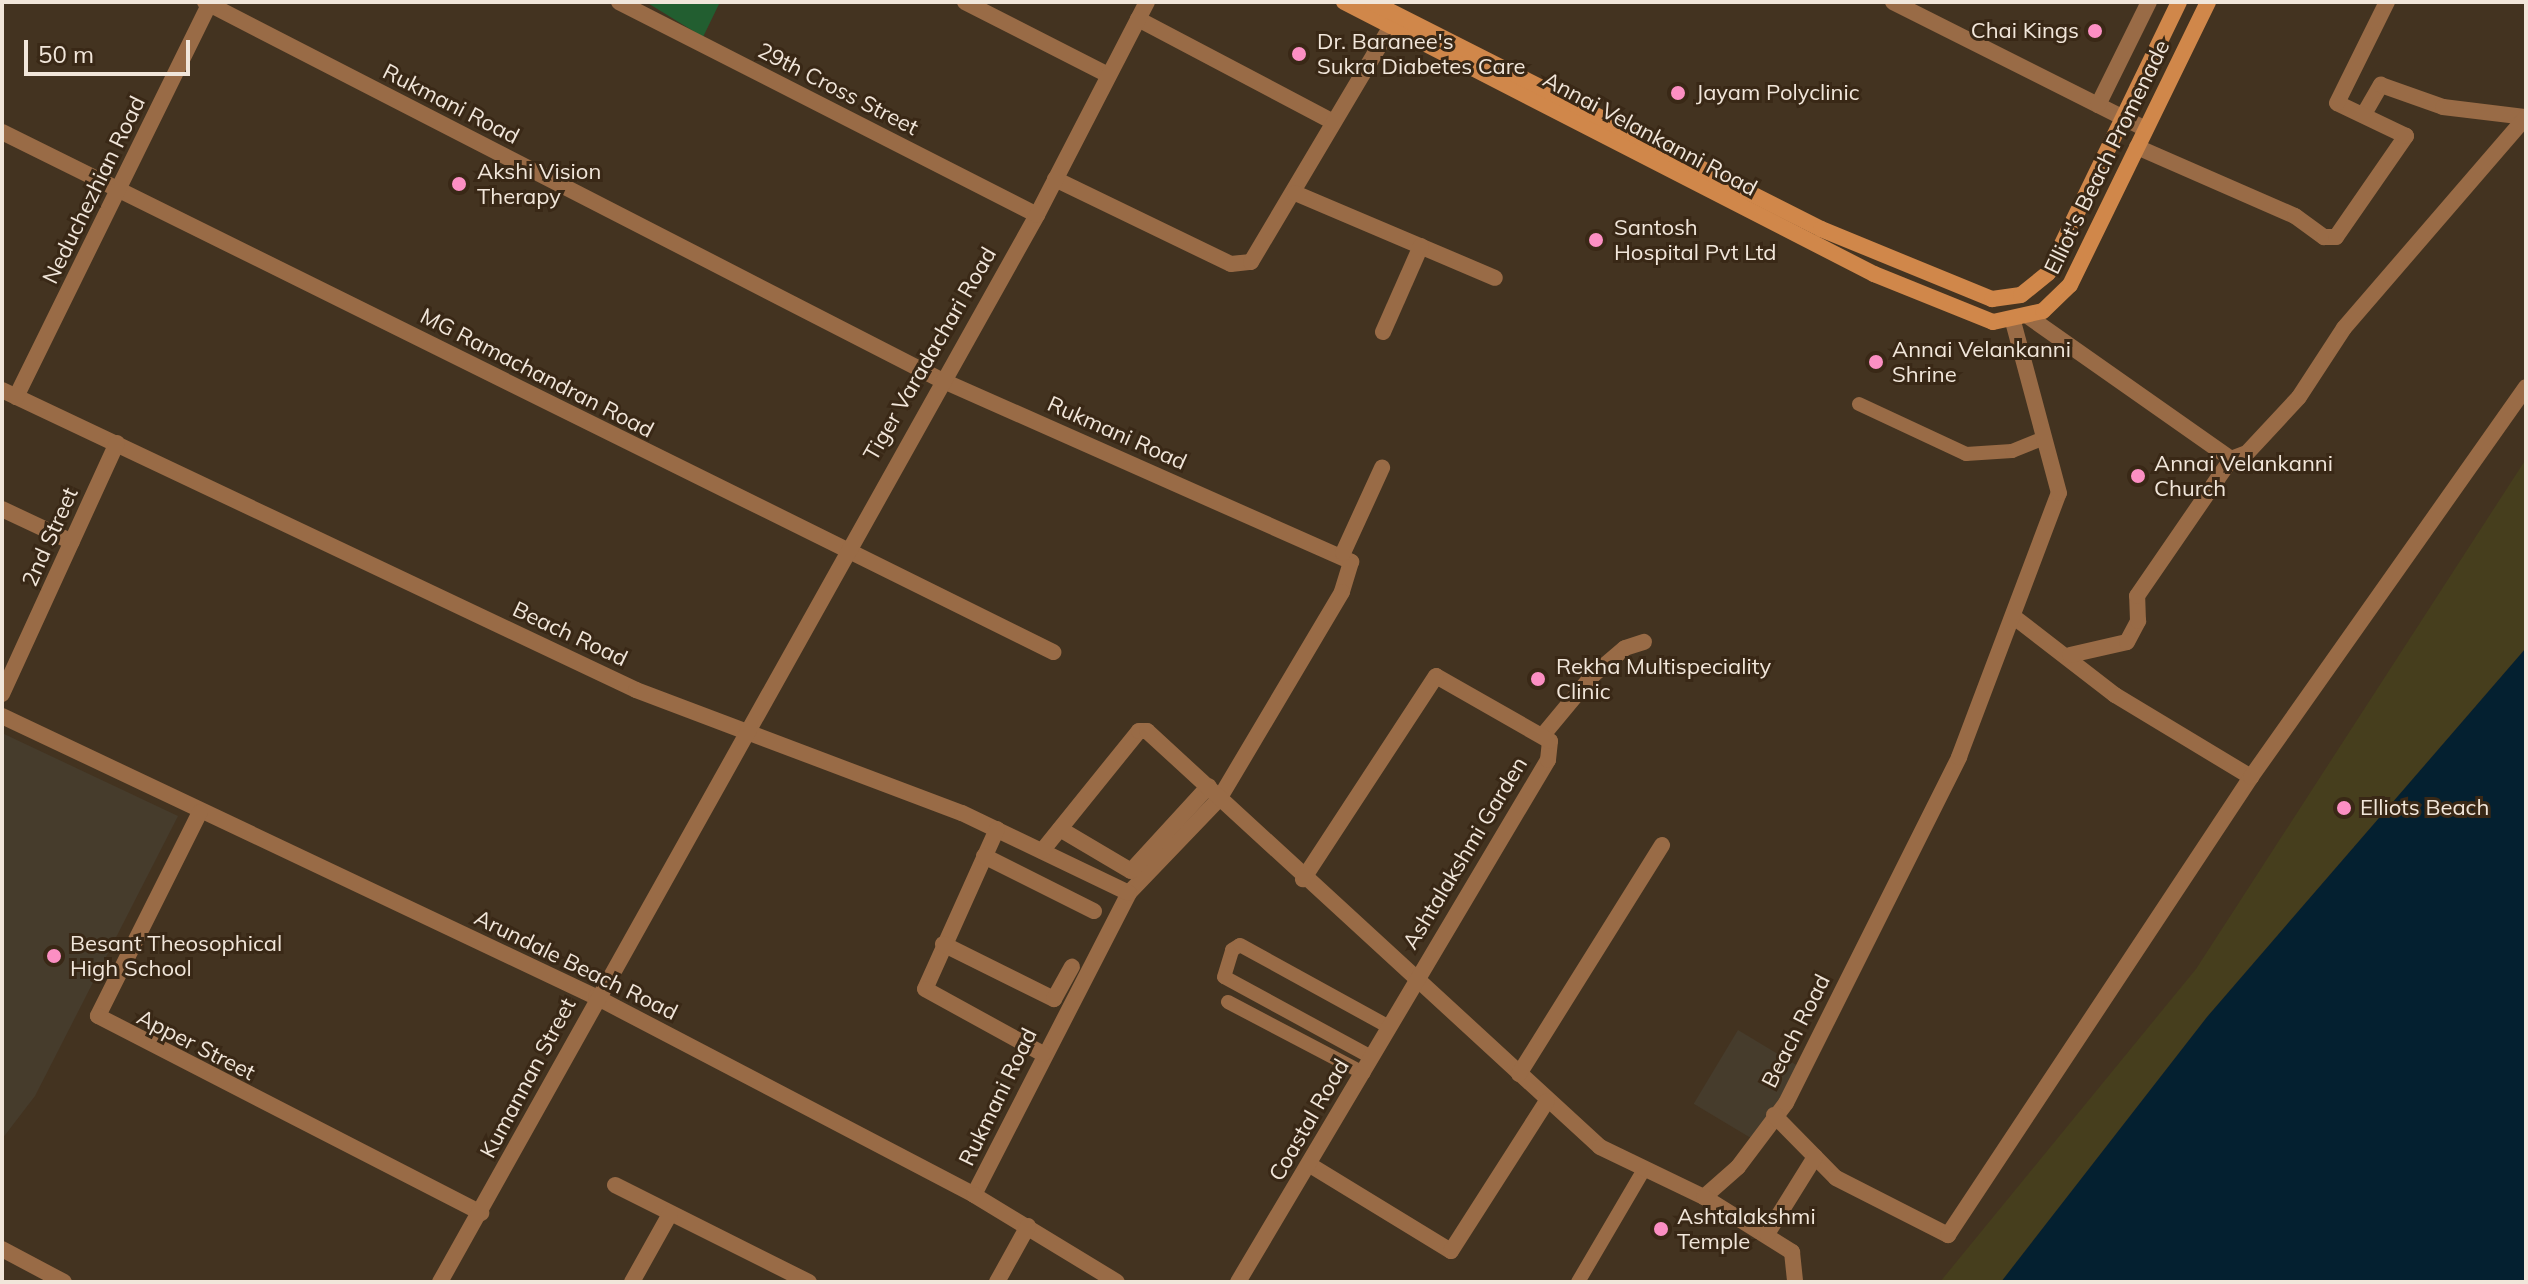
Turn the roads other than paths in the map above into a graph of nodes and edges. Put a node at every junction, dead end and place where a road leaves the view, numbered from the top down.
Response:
1 (619, 2) edge
2 (965, 2) edge
3 (1147, 2) edge
4 (1344, 2) edge
5 (1372, 2) edge
6 (2149, 2) edge
7 (2179, 2) edge
8 (2208, 2) edge
9 (2387, 2) edge
10 (208, 3) edge
11 (1897, 3) edge
12 (640, 7) edge
13 (1138, 19) junction
14 (1394, 20) junction
15 (1108, 75) junction
16 (2098, 105) junction
17 (2364, 114) junction
18 (2122, 117) junction
19 (2526, 117) edge
20 (1333, 122) junction
21 (2145, 129) junction
22 (2, 132) edge
23 (2137, 147) junction
24 (1055, 179) junction
25 (119, 189) junction
26 (1295, 193) junction
27 (1037, 215) junction
28 (1806, 231) junction
29 (1421, 246) junction
30 (1495, 278) dead end
31 (2021, 295) joint
32 (2021, 319) junction
33 (1383, 332) dead end
34 (939, 379) junction
35 (2526, 387) edge
36 (9, 394) edge
37 (1859, 404) dead end
38 (2044, 438) junction
39 (117, 443) junction
40 (2231, 459) junction
41 (1382, 468) dead end
42 (2, 509) edge
43 (72, 542) junction
44 (844, 551) junction
45 (1343, 553) junction
46 (2014, 617) junction
47 (1644, 642) dead end
48 (1053, 652) dead end
49 (2070, 655) junction
50 (2, 694) edge
51 (2, 716) edge
52 (747, 726) junction
53 (1543, 735) junction
54 (2251, 777) junction
55 (1214, 793) junction
56 (200, 812) junction
57 (997, 829) junction
58 (1060, 829) junction
59 (1662, 845) dead end
60 (1042, 851) junction
61 (984, 856) junction
62 (1085, 872) junction
63 (1303, 879) junction
64 (1129, 893) junction
65 (1072, 900) junction
66 (1094, 911) dead end
67 (943, 944) junction
68 (1072, 967) dead end
69 (1414, 978) junction
70 (596, 997) junction
71 (1228, 1002) dead end
72 (1389, 1027) junction
73 (1043, 1054) junction
74 (1371, 1057) junction
75 (1363, 1073) junction
76 (1519, 1074) junction
77 (1547, 1101) junction
78 (1774, 1115) junction
79 (1815, 1157) junction
80 (1310, 1165) junction
81 (1642, 1173) junction
82 (615, 1185) dead end
83 (974, 1195) junction
84 (1704, 1197) junction
85 (481, 1213) junction
86 (670, 1214) junction
87 (1028, 1226) junction
88 (1767, 1234) junction
89 (2, 1249) edge
90 (64, 1282) edge
91 (440, 1282) edge
92 (632, 1282) edge
93 (809, 1282) edge
94 (997, 1282) edge
95 (1117, 1282) edge
96 (1238, 1282) edge
97 (1578, 1282) edge
98 (1795, 1282) edge

1 - 12 street, 29th Cross Street
2 - 15 street
3 - 13 street, Tiger Varadachari Road
4 - 14 street, Annai Velankanni Road
5 - 14 street, Annai Velankanni Road
6 - 16 street
7 - 18 street, Elliot's Beach Promenade
8 - 21 street, Elliot's Beach Promenade
9 - 17 street
10 - 25 street, Neduchezhian Road
10 - 34 street, Rukmani Road
11 - 16 street
12 - 27 street, 29th Cross Street
13 - 15 street, Tiger Varadachari Road
13 - 20 street
14 - 20 street
14 - 28 street, Annai Velankanni Road
15 - 24 street, Tiger Varadachari Road
16 - 18 street
17 - 19 street
17 - 23 street
18 - 21 street
18 - 31 street, Elliot's Beach Promenade
19 - 40 street
20 - 26 street
21 - 23 street, Elliot's Beach Promenade
22 - 25 street, MG Ramachandran Road
23 - 32 street, Elliot's Beach Promenade
24 - 26 street
24 - 27 street, Tiger Varadachari Road
25 - 36 street, Neduchezhian Road
25 - 44 street, MG Ramachandran Road
26 - 29 street
27 - 34 street, Tiger Varadachari Road
28 - 31 street, Annai Velankanni Road
28 - 32 street, Annai Velankanni Road
29 - 30 street
29 - 33 street
32 - 38 street, Beach Road
32 - 40 street
34 - 44 street, Tiger Varadachari Road
34 - 45 street, Rukmani Road
35 - 54 street
36 - 39 street, Beach Road
37 - 38 lane
38 - 46 street, Beach Road
39 - 43 street, 2nd Street
39 - 52 street, Beach Road
40 - 49 street
41 - 45 street
42 - 43 street
43 - 50 street, 2nd Street
44 - 48 street, MG Ramachandran Road
44 - 52 street, Tiger Varadachari Road
45 - 55 street, Rukmani Road
46 - 49 street
46 - 78 street, Beach Road
47 - 53 street
49 - 54 street
51 - 56 street, Arundale Beach Road
52 - 57 street, Beach Road
52 - 70 street, Kumannan Street
53 - 63 street, Ashtalakshmi Garden
53 - 69 street, Ashtalakshmi Garden
54 - 79 street
55 - 58 street
55 - 58 street
55 - 63 street
55 - 64 street, Rukmani Road
56 - 70 street, Arundale Beach Road
56 - 85 street, Apper Street
57 - 60 street, Beach Road
57 - 61 street
58 - 60 street
59 - 76 street
60 - 62 street, Beach Road
61 - 65 street
61 - 67 street
62 - 64 street, Beach Road
62 - 65 street
63 - 69 street
64 - 73 street, Rukmani Road
65 - 66 street
67 - 68 street
67 - 73 street
69 - 72 street, Coastal Road
69 - 76 street
70 - 83 street, Arundale Beach Road
70 - 85 street, Kumannan Street
71 - 75 lane
72 - 74 street, Coastal Road
72 - 74 lane
73 - 83 street, Rukmani Road
74 - 75 street, Coastal Road
75 - 80 street, Coastal Road
76 - 77 street
77 - 80 street
77 - 81 street
78 - 79 street
78 - 84 street, Beach Road
79 - 88 street
80 - 96 street, Coastal Road
81 - 84 street
81 - 97 lane
82 - 86 street
83 - 87 street, Arundale Beach Road
84 - 88 street
85 - 91 street, Kumannan Street
86 - 92 street
86 - 93 street
87 - 94 street
87 - 95 street, Arundale Beach Road
88 - 98 street
89 - 90 street

